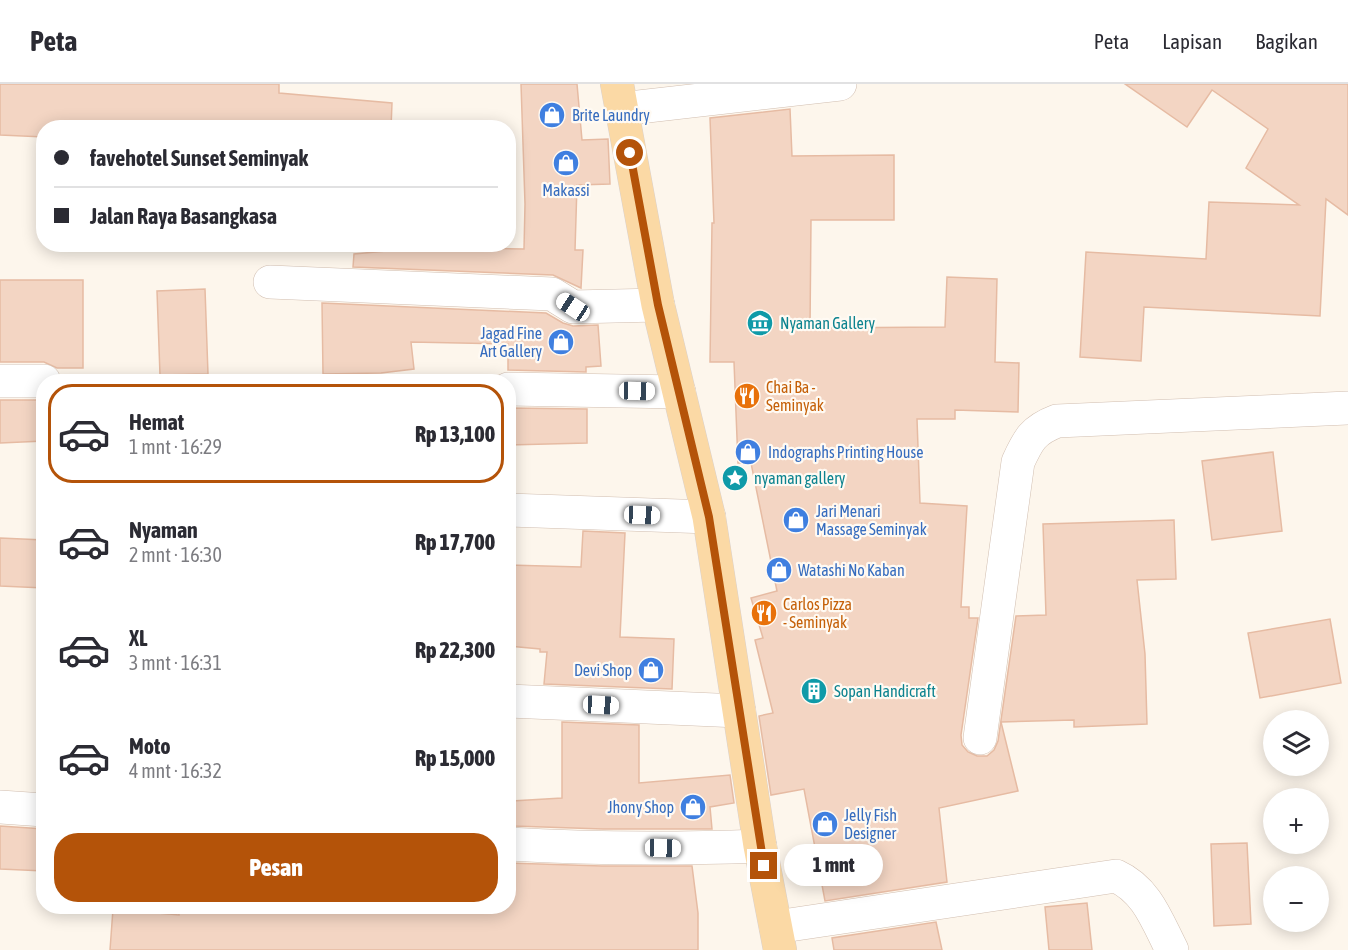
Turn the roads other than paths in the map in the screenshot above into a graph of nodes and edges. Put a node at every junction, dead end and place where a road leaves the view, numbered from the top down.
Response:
1 (840, 84) edge
2 (619, 97) edge
3 (270, 282) dead end
4 (658, 305) junction
5 (0, 381) edge
6 (36, 381) edge
7 (516, 389) edge
8 (679, 392) junction
9 (1348, 408) edge
10 (516, 510) edge
11 (709, 517) junction
12 (516, 700) edge
13 (739, 711) junction
14 (980, 738) dead end
15 (0, 807) edge
16 (36, 809) edge
17 (516, 844) edge
18 (760, 846) junction
19 (778, 939) edge
20 (1172, 950) edge

1 - 2 street
2 - 4 main road
3 - 4 street
4 - 8 main road
5 - 6 street
7 - 8 street
8 - 11 main road
9 - 14 street
10 - 11 street
11 - 13 main road
12 - 13 street
13 - 18 main road
15 - 16 street
17 - 18 street
18 - 19 main road
19 - 20 street

